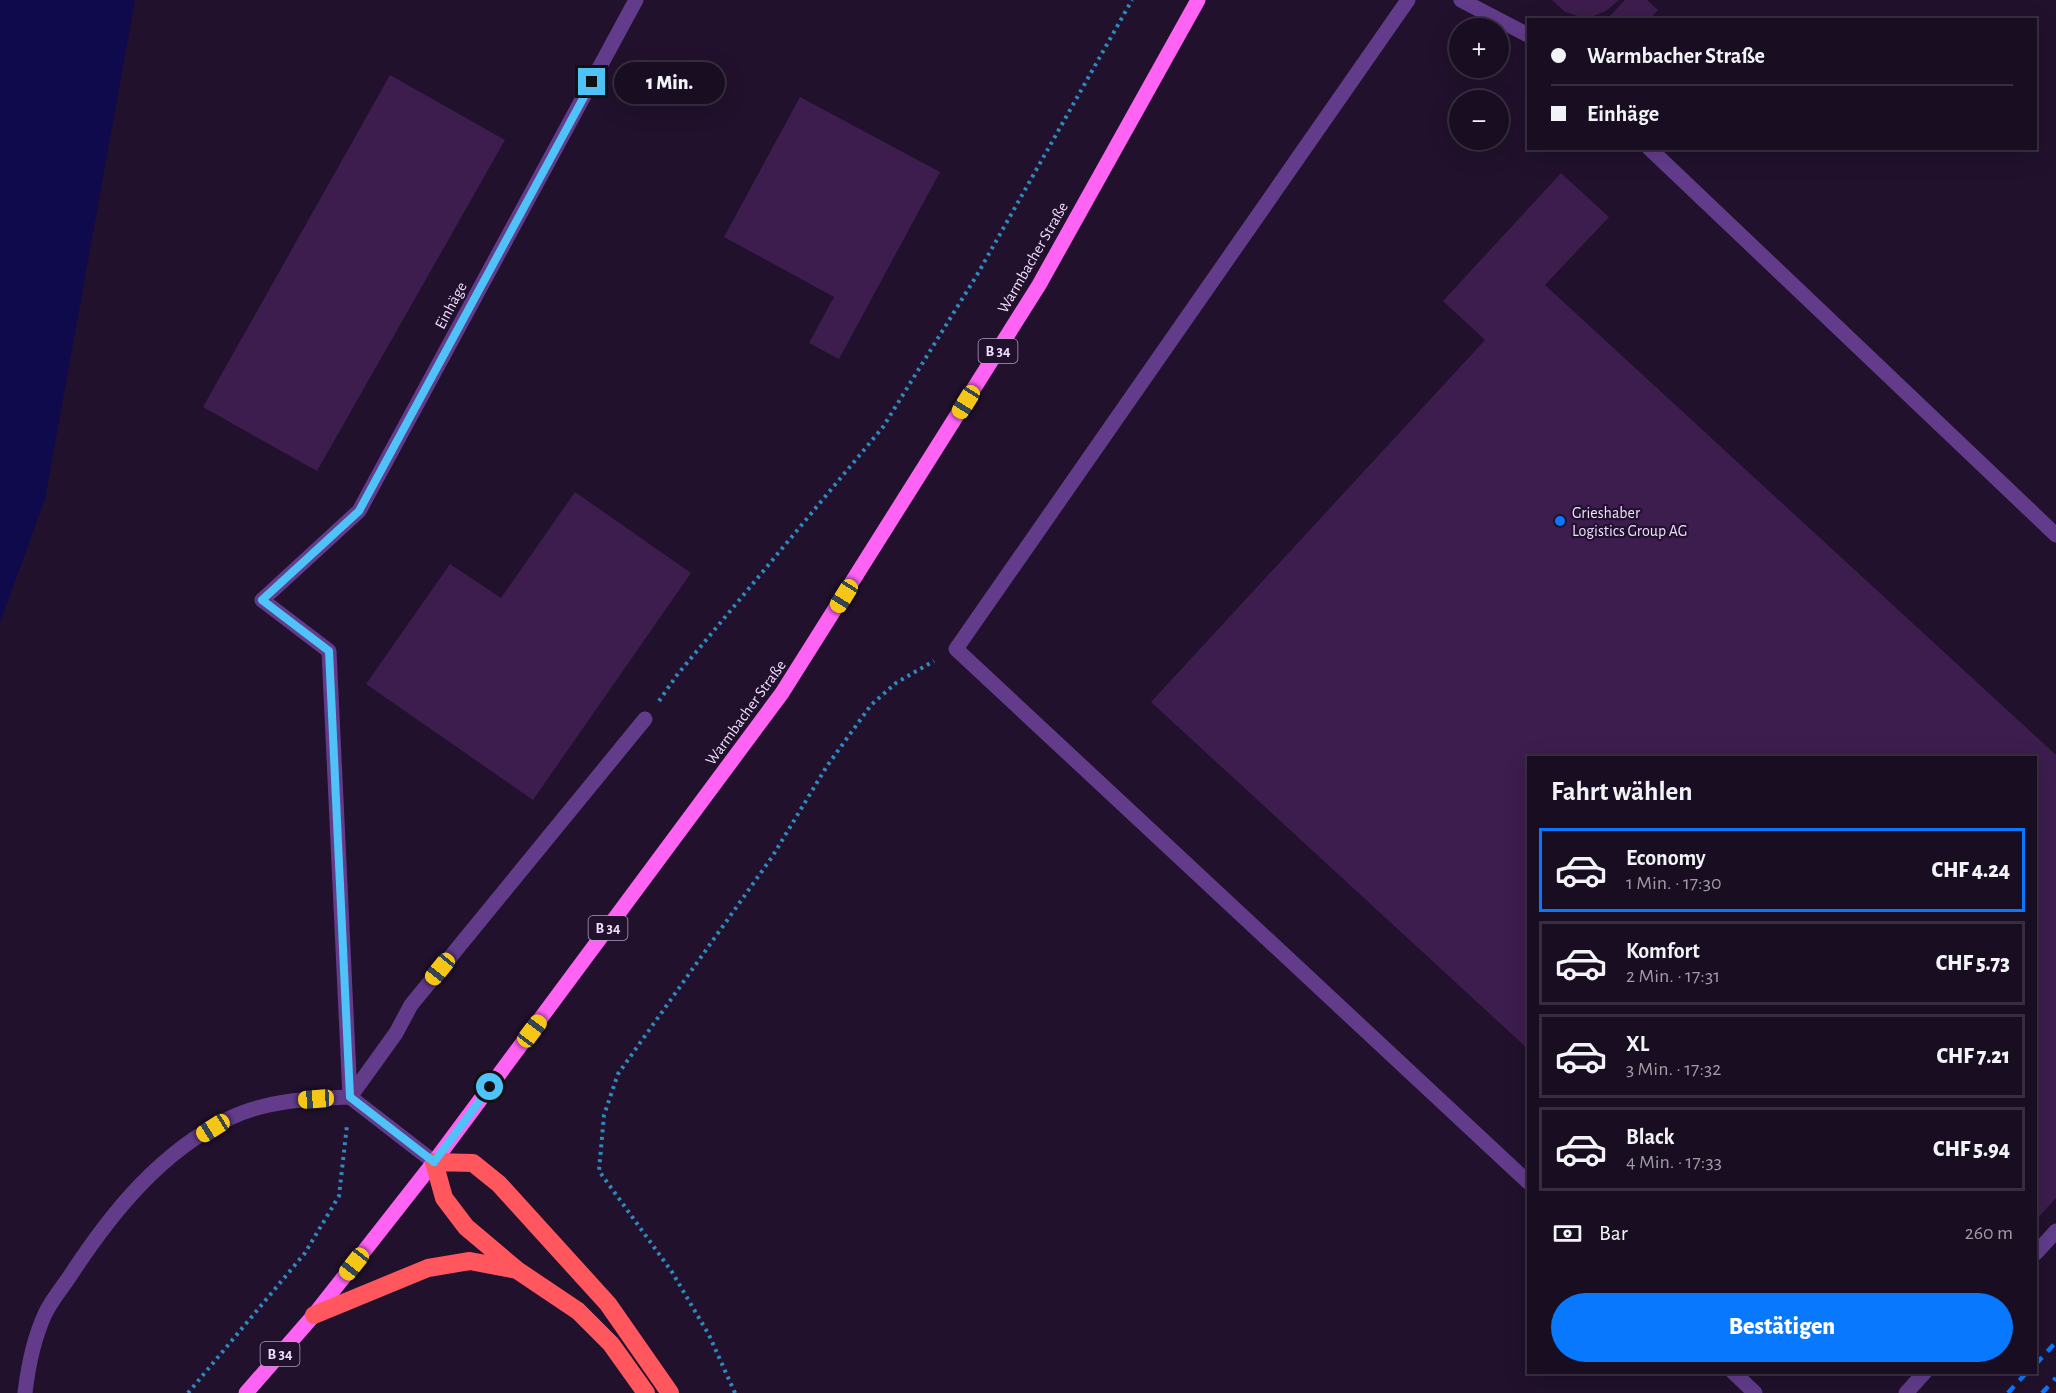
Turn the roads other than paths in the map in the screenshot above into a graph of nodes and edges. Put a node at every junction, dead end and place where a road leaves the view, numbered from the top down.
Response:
1 (636, 0) edge
2 (1198, 0) edge
3 (1408, 0) edge
4 (1461, 0) edge
5 (1527, 34) edge
6 (1651, 150) edge
7 (2056, 535) edge
8 (645, 719) road end
9 (350, 1097) junction
10 (434, 1162) junction
11 (1527, 1181) edge
12 (2056, 1231) edge
13 (2037, 1252) edge
14 (518, 1270) junction
15 (314, 1315) junction
16 (1735, 1374) edge
17 (1923, 1374) edge
18 (25, 1393) edge
19 (246, 1393) edge
20 (646, 1393) edge
21 (670, 1393) edge
22 (1755, 1393) edge
23 (1906, 1393) edge

1 - 9 street, Einhäge
2 - 10 main road, Warmbacher Straße / B 34
3 - 11 street
4 - 5 street
6 - 7 street
8 - 9 street
9 - 10 street
9 - 18 street
10 - 14 highway
10 - 15 main road, Warmbacher Straße / B 34
10 - 21 highway
12 - 13 street
14 - 15 highway
14 - 20 highway
15 - 19 main road, Warmbacher Straße / B 34
16 - 22 street
17 - 23 street

